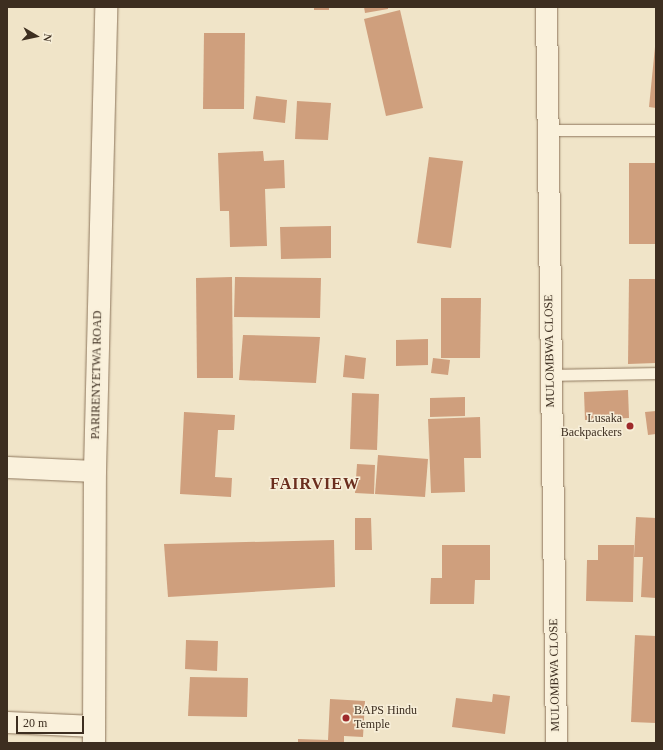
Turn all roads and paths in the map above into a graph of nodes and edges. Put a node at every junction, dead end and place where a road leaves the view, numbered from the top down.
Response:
1 (106, 7) edge
2 (546, 7) edge
3 (548, 130) junction
4 (656, 130) edge
5 (656, 373) edge
6 (551, 375) junction
7 (7, 467) edge
8 (95, 471) junction
9 (7, 722) edge
10 (94, 734) edge
11 (556, 743) edge

1 - 8 main road, PARIRENYETWA ROAD
2 - 3 street, MULOMBWA CLOSE
3 - 4 lane
3 - 6 street, MULOMBWA CLOSE
5 - 6 lane
6 - 11 street, MULOMBWA CLOSE
7 - 8 street
8 - 10 main road, PARIRENYETWA ROAD
9 - 10 street

